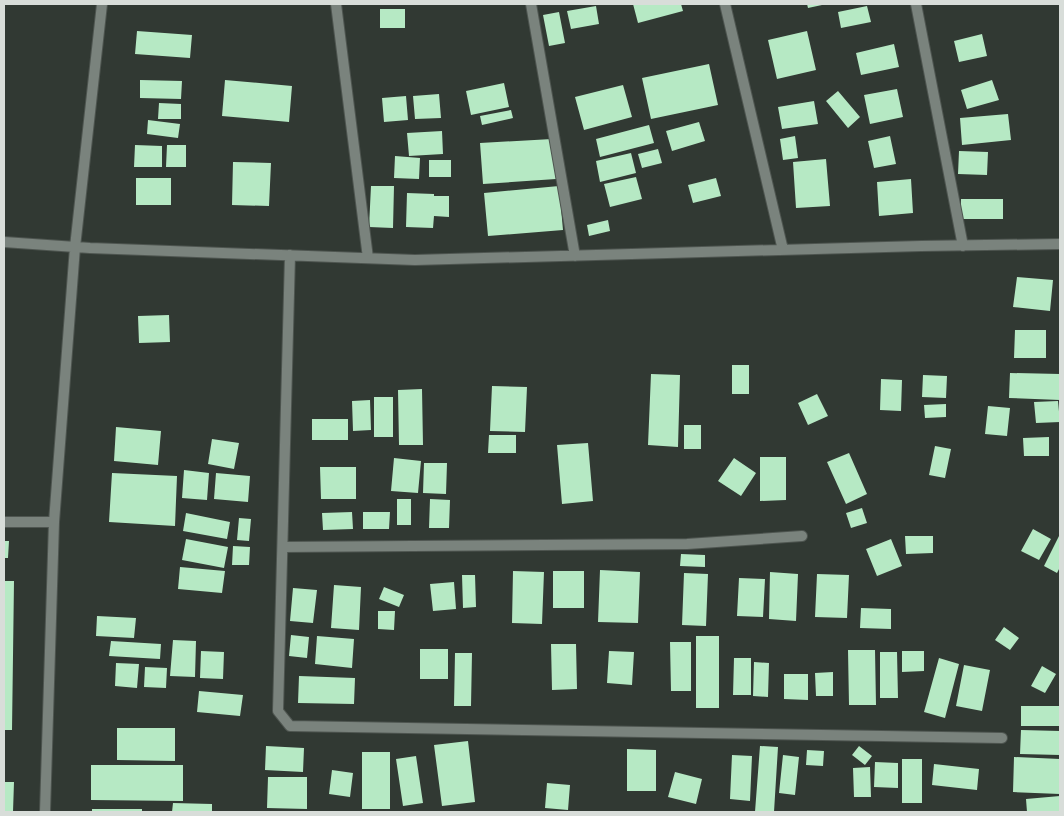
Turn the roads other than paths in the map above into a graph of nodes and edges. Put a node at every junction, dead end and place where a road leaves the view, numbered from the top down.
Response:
1 (102, 4) edge
2 (336, 4) edge
3 (530, 4) edge
4 (725, 4) edge
5 (916, 4) edge
6 (4, 242) edge
7 (1060, 244) edge
8 (75, 246) junction
9 (963, 246) junction
10 (783, 250) junction
11 (290, 255) junction
12 (575, 256) junction
13 (368, 258) junction
14 (4, 522) edge
15 (54, 522) junction
16 (802, 536) dead end
17 (283, 547) junction
18 (1002, 738) dead end
19 (45, 812) edge

1 - 8 street
2 - 13 street
3 - 12 street
4 - 10 street
5 - 9 street
6 - 8 street
7 - 9 street
8 - 11 street
8 - 15 street
9 - 10 street
10 - 12 street
11 - 13 street
11 - 17 street
12 - 13 street
14 - 15 street
15 - 19 street
16 - 17 street
17 - 18 street

